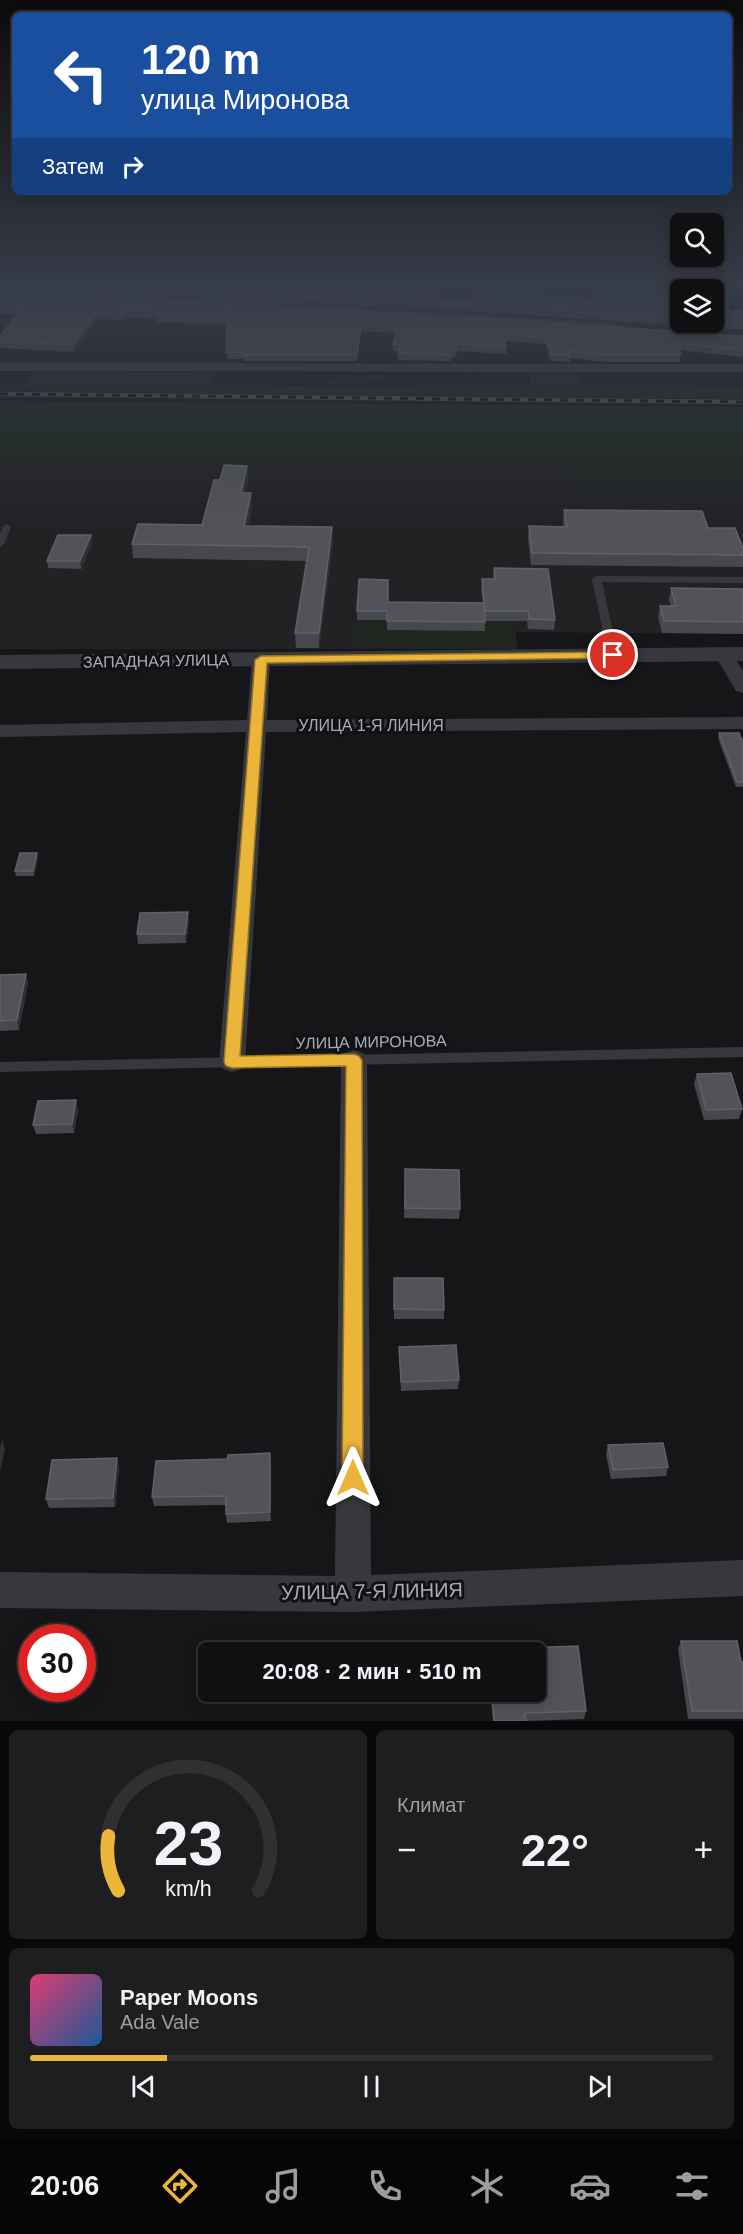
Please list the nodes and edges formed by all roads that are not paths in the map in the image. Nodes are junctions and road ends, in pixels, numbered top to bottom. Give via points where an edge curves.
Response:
1 (50, 367) edge
2 (376, 367) edge
3 (499, 367) edge
4 (743, 368) edge
5 (7, 527) dead end
6 (0, 544) edge
7 (743, 580) edge
8 (733, 654) edge
9 (613, 655) junction
10 (261, 660) junction
11 (0, 662) edge
12 (743, 687) edge
13 (743, 723) edge
14 (256, 726) junction
15 (0, 731) edge
16 (743, 1052) edge
17 (354, 1060) junction
18 (232, 1062) junction
19 (0, 1067) edge
20 (743, 1578) edge
21 (0, 1590) edge
22 (353, 1594) junction

1 - 2 street
3 - 4 street
5 - 6 lane
7 - 9 lane via 597,579
8 - 9 street, ЗАПАДНАЯ УЛИЦА
8 - 12 street
9 - 10 street, ЗАПАДНАЯ УЛИЦА
10 - 11 street, ЗАПАДНАЯ УЛИЦА
10 - 14 street
13 - 14 street, УЛИЦА 1-Я ЛИНИЯ
14 - 15 street, УЛИЦА 1-Я ЛИНИЯ
14 - 18 street
16 - 17 lane, УЛИЦА МИРОНОВА
17 - 18 lane, УЛИЦА МИРОНОВА
17 - 22 street
18 - 19 lane, УЛИЦА МИРОНОВА
20 - 22 street, УЛИЦА 7-Я ЛИНИЯ
21 - 22 street, УЛИЦА 7-Я ЛИНИЯ

